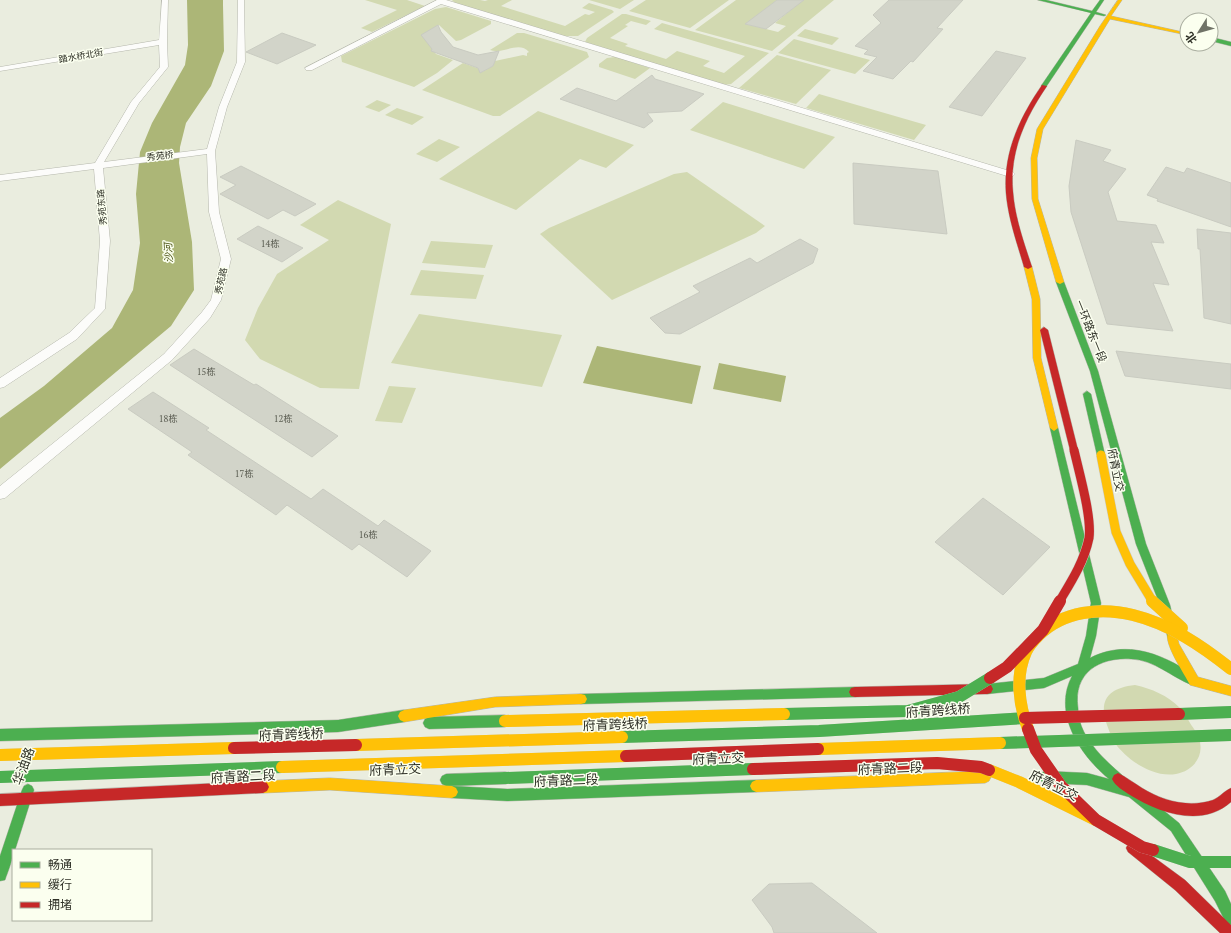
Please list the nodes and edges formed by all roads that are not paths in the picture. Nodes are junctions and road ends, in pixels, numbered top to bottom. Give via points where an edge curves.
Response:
1 (165, 0) edge
2 (241, 0) edge
3 (1040, 0) edge
4 (1057, 0) edge
5 (1102, 0) edge
6 (1120, 0) edge
7 (442, 1) edge
8 (1095, 10) junction
9 (1110, 15) junction
10 (1179, 28) edge
11 (1082, 30) junction
12 (1179, 32) edge
13 (1097, 34) junction
14 (1219, 38) edge
15 (1231, 40) edge
16 (1219, 41) edge
17 (163, 42) junction
18 (1231, 44) edge
19 (309, 68) dead end
20 (0, 70) edge
21 (210, 151) junction
22 (98, 165) junction
23 (1010, 174) junction
24 (0, 178) edge
25 (1063, 293) junction
26 (1036, 299) junction
27 (1078, 355) dead end
28 (0, 384) edge
29 (1085, 386) dead end
30 (0, 494) edge
31 (1043, 630) junction
32 (1204, 647) junction
33 (1231, 661) edge
34 (1082, 667) junction
35 (1231, 669) edge
36 (1194, 681) junction
37 (1231, 690) edge
38 (1231, 712) edge
39 (1231, 724) edge
40 (338, 726) junction
41 (48, 734) junction
42 (0, 735) edge
43 (1231, 735) edge
44 (0, 755) edge
45 (0, 778) edge
46 (437, 780) dead end
47 (422, 781) dead end
48 (330, 784) junction
49 (1132, 792) junction
50 (1231, 794) edge
51 (25, 799) junction
52 (0, 800) edge
53 (1096, 820) junction
54 (1231, 862) edge
55 (0, 875) edge
56 (1231, 918) edge
57 (1230, 933) edge

1 - 17 street
2 - 21 street, 秀苑路 via 241,62 223,106
3 - 8 main road
4 - 8 main road
5 - 8 main road
6 - 9 main road, 一环路东一段
7 - 19 street
7 - 23 street
8 - 9 main road
8 - 11 main road
9 - 10 main road
9 - 12 main road
9 - 13 main road, 一环路东一段
11 - 13 main road
11 - 23 main road via 1027,111 1013,150
13 - 25 main road, 一环路东一段 via 1040,129 1034,158 1035,199
14 - 15 main road
16 - 18 main road
17 - 20 street, 踏水桥北街
17 - 22 street via 164,67 135,102
21 - 22 street, 秀苑桥
21 - 30 street, 秀苑路 via 214,212 226,259 216,300 206,316 168,357
22 - 24 street, 秀苑桥
22 - 28 street, 秀苑东路 via 105,241 100,309 73,336
23 - 26 main road via 1011,204
25 - 27 main road
25 - 36 main road, 一环路东一段 via 1094,371 1141,544 1165,605 1174,645
26 - 31 main road, bridge via 1074,450 1087,509 1090,537 1080,567
26 - 34 main road via 1036,358 1096,603 1091,636
29 - 32 main road, 府青立交, bridge via 1116,532 1130,564 1152,601
31 - 32 main road, 府青立交, bridge via 1067,616 1097,611 1118,613 1168,627
31 - 40 main road, bridge via 1007,667 959,698 908,711
31 - 53 main road, 府青立交, bridge via 1026,651 1018,680 1022,713 1036,750 1062,786
32 - 33 main road, 府青立交, bridge
32 - 35 main road, 府青立交, bridge
34 - 36 main road via 1098,657 1113,654 1144,656 1170,666
34 - 40 main road via 1044,683 999,689 495,702
34 - 49 main road via 1073,683 1070,703 1076,726 1088,750 1108,773
36 - 37 main road
36 - 39 main road via 1213,699
38 - 44 main road, 府青跨线桥, bridge via 1003,719 811,732
40 - 41 main road
41 - 42 main road
41 - 51 main road, 华油路
43 - 45 main road, bridge
46 - 53 main road, 府青立交, bridge via 937,763 981,767 1019,782
47 - 48 main road, 府青立交
48 - 49 main road, 府青路二段 via 507,795 1033,776 1087,779
48 - 51 main road, 府青路二段
49 - 50 main road via 1161,805 1190,810 1214,806
49 - 56 main road via 1175,827 1220,896
51 - 52 main road, 府青路二段
51 - 55 main road, 华油路
53 - 54 main road, 府青立交, bridge via 1142,848 1190,862
53 - 57 main road, 府青立交, bridge via 1180,885

